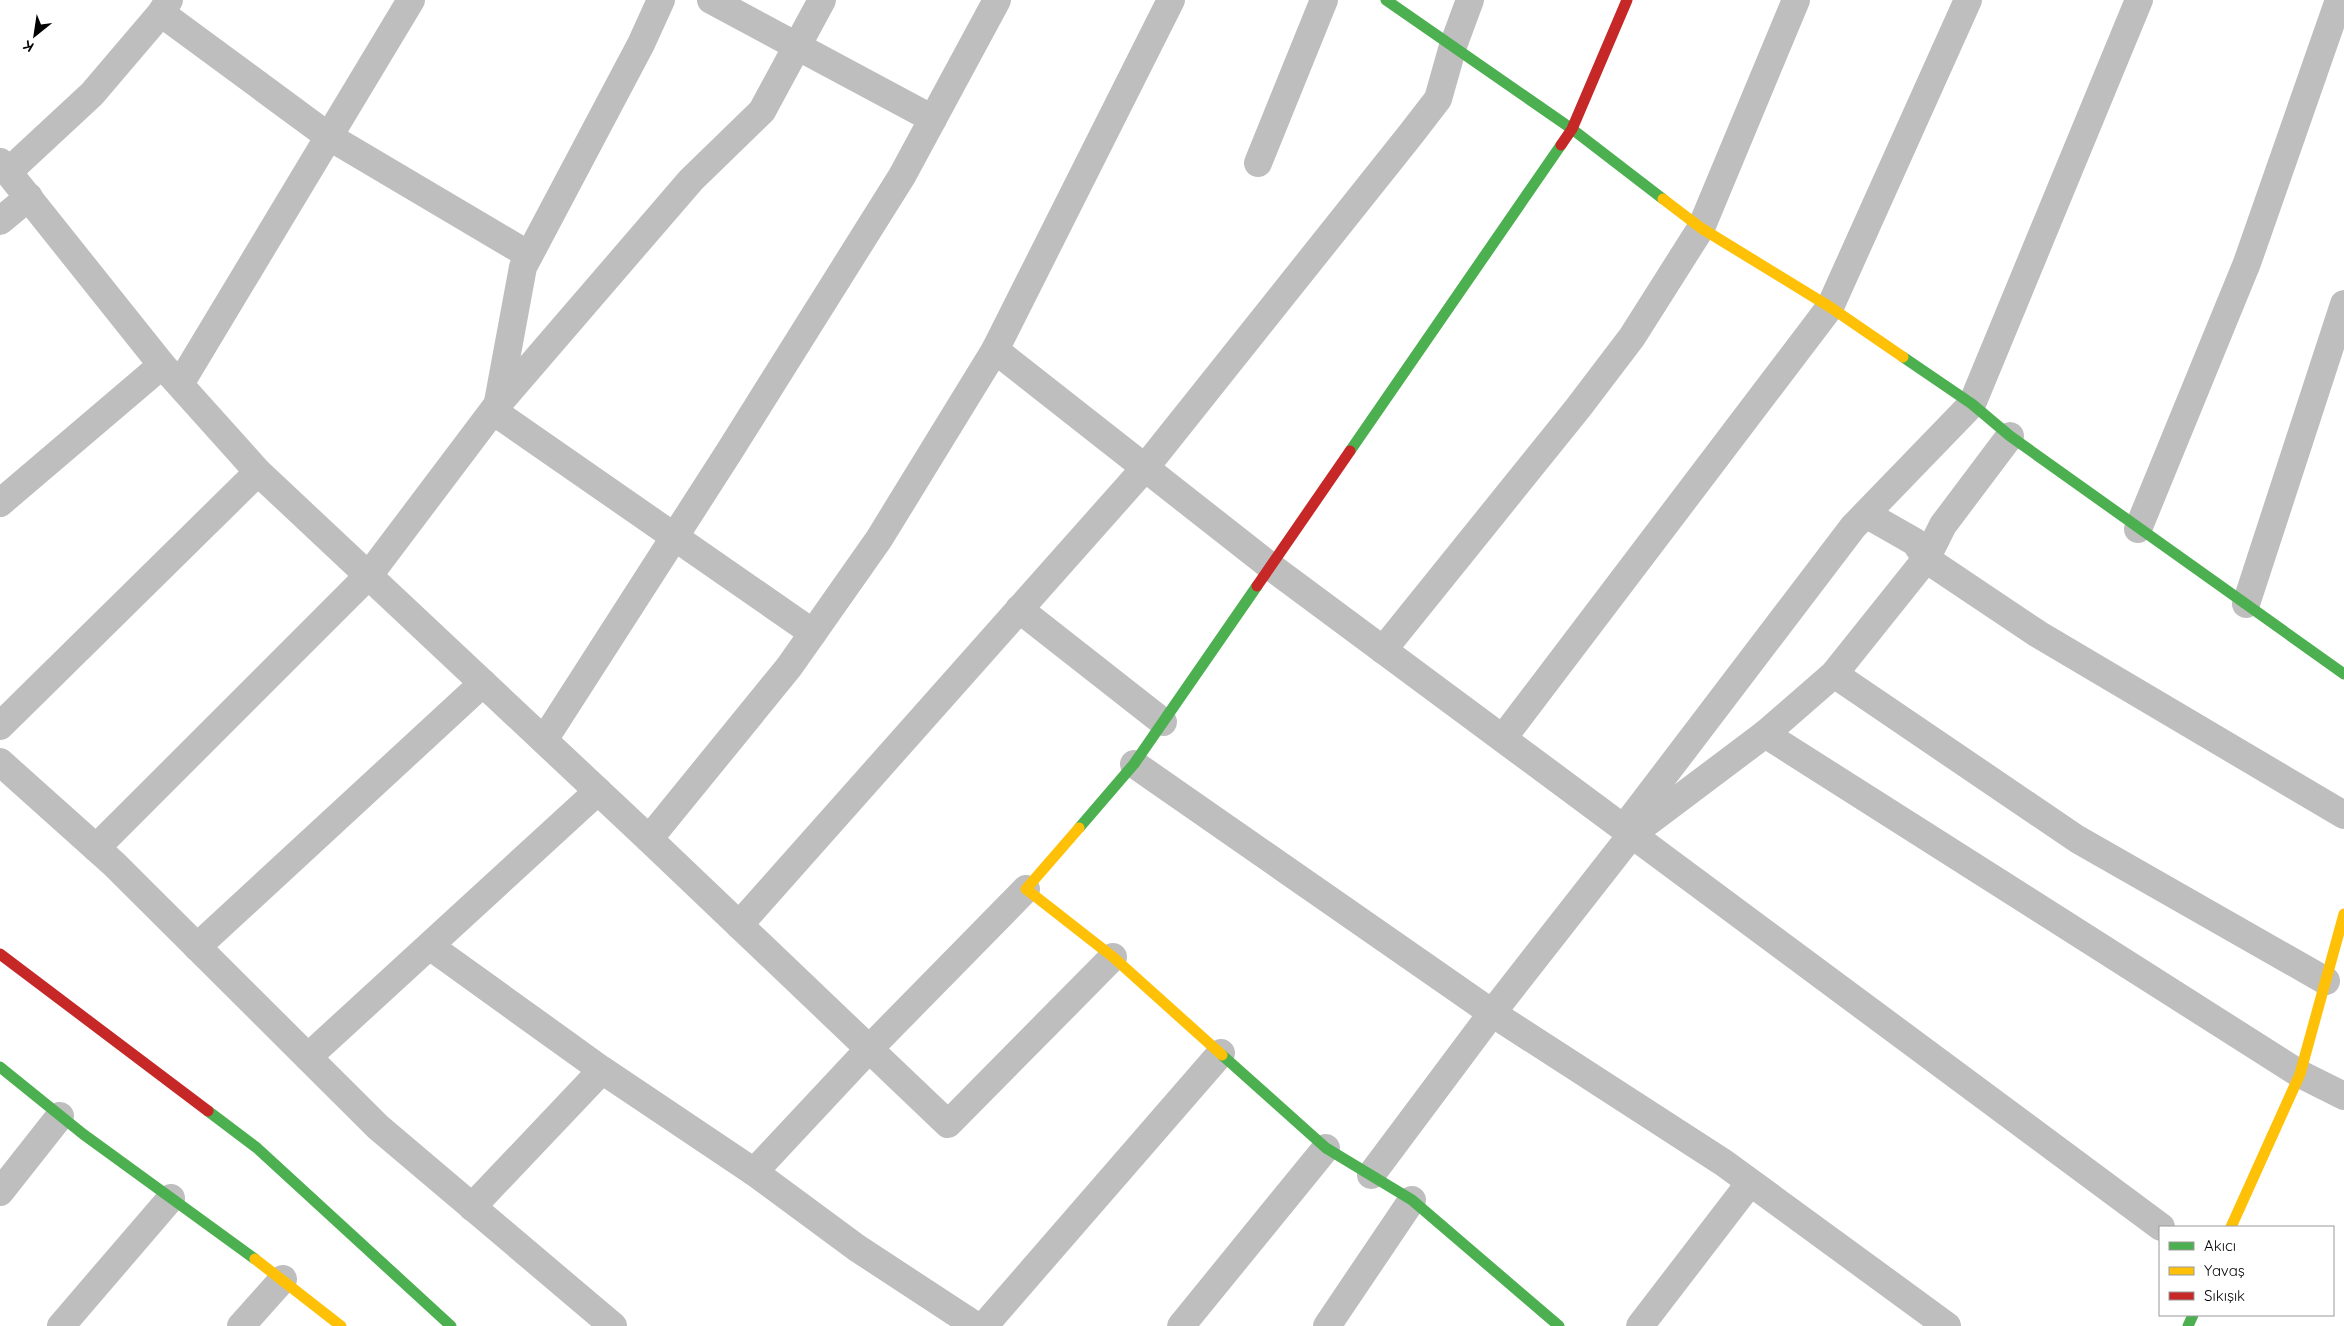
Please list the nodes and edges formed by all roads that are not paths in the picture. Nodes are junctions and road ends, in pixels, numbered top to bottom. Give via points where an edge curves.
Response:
1 (411, 0) edge
2 (661, 0) edge
3 (710, 0) edge
4 (822, 0) edge
5 (997, 0) edge
6 (1171, 0) edge
7 (1324, 0) edge
8 (1386, 0) edge
9 (1470, 0) edge
10 (1627, 0) edge
11 (1796, 0) edge
12 (1968, 0) edge
13 (2139, 0) edge
14 (2339, 0) edge
15 (165, 7) edge
16 (797, 46) junction
17 (1453, 46) junction
18 (933, 119) junction
19 (1572, 129) junction
20 (328, 136) junction
21 (1258, 163) dead end
22 (4, 167) edge
23 (28, 198) junction
24 (0, 221) edge
25 (1701, 228) junction
26 (529, 255) junction
27 (2344, 304) edge
28 (1830, 307) junction
29 (995, 350) junction
30 (171, 374) junction
31 (1972, 404) junction
32 (495, 407) junction
33 (2010, 436) junction
34 (1144, 469) junction
35 (258, 472) junction
36 (0, 503) edge
37 (1866, 514) junction
38 (2138, 529) junction
39 (675, 536) junction
40 (1926, 558) junction
41 (1270, 566) junction
42 (369, 575) junction
43 (2246, 604) junction
44 (1019, 609) junction
45 (813, 633) junction
46 (1383, 650) junction
47 (1834, 674) junction
48 (2344, 674) edge
49 (483, 683) junction
50 (1163, 722) junction
51 (0, 726) edge
52 (1765, 734) junction
53 (1503, 738) junction
54 (544, 740) junction
55 (0, 762) edge
56 (1134, 764) junction
57 (598, 791) junction
58 (2344, 815) edge
59 (1628, 831) junction
60 (649, 839) junction
61 (96, 848) junction
62 (1026, 889) junction
63 (2344, 914) edge
64 (738, 925) junction
65 (197, 947) junction
66 (431, 947) junction
67 (0, 954) edge
68 (1113, 957) junction
69 (2326, 981) junction
70 (1492, 1013) junction
71 (869, 1049) junction
72 (1221, 1053) junction
73 (308, 1057) junction
74 (0, 1067) edge
75 (602, 1070) junction
76 (2300, 1074) junction
77 (2344, 1096) edge
78 (60, 1116) junction
79 (1326, 1148) junction
80 (754, 1172) junction
81 (1371, 1175) junction
82 (1750, 1184) junction
83 (0, 1192) edge
84 (172, 1198) junction
85 (1412, 1200) junction
86 (472, 1207) junction
87 (2159, 1226) edge
88 (2231, 1226) edge
89 (283, 1279) junction
90 (61, 1326) edge
91 (241, 1326) edge
92 (341, 1326) edge
93 (450, 1326) edge
94 (613, 1326) edge
95 (976, 1326) edge
96 (984, 1326) edge
97 (1181, 1326) edge
98 (1327, 1326) edge
99 (1559, 1326) edge
100 (1640, 1326) edge
101 (1947, 1326) edge

1 - 20 street
2 - 26 street
3 - 16 street
4 - 16 street
5 - 18 street
6 - 29 street
7 - 21 street
8 - 17 main road
9 - 17 street
10 - 19 main road
11 - 25 street
12 - 28 street
13 - 31 street
14 - 38 street via 2247,263
15 - 20 street
15 - 22 street via 92,94
16 - 18 street
16 - 32 street via 762,111 691,180
17 - 19 main road
17 - 34 street via 1438,99
18 - 39 street via 902,176
19 - 25 main road
19 - 41 main road
20 - 26 street
20 - 30 street
22 - 23 street
23 - 24 street
23 - 30 street
25 - 28 main road
25 - 46 street via 1632,337
26 - 32 street via 523,266
27 - 43 street
28 - 31 main road
28 - 53 street
29 - 34 street
29 - 45 street via 879,539
30 - 35 street
30 - 36 street
31 - 33 main road
31 - 37 street
32 - 39 street
32 - 42 street
33 - 38 main road
33 - 40 street via 1943,525
34 - 41 street
34 - 44 street
35 - 42 street
35 - 51 street
37 - 40 street via 1915,542
37 - 59 street via 1853,527
38 - 43 main road
39 - 45 street
39 - 54 street
40 - 47 street
40 - 58 street via 2038,634
41 - 46 street
41 - 50 main road
42 - 49 street
42 - 61 street
43 - 48 main road
44 - 50 street
44 - 64 street
45 - 60 street via 789,668
46 - 53 street
47 - 52 street
47 - 69 street via 2077,839
49 - 54 street
49 - 65 street
50 - 56 main road
52 - 59 street
52 - 76 street
53 - 59 street
54 - 57 street
55 - 61 street
56 - 62 main road
56 - 70 street
57 - 60 street
57 - 66 street
59 - 70 street
59 - 87 street
60 - 64 street
61 - 65 street
62 - 68 main road
62 - 71 street
63 - 69 main road
64 - 71 street
65 - 73 street
66 - 73 street
66 - 75 street
67 - 93 main road via 257,1148
68 - 71 street via 948,1124
68 - 72 main road
69 - 76 main road
70 - 81 street
70 - 82 street via 1724,1163
71 - 80 street
72 - 79 main road
72 - 96 street
73 - 86 street via 378,1127
74 - 78 main road
75 - 80 street
75 - 86 street
76 - 77 street
76 - 88 main road
78 - 83 street
78 - 84 main road
79 - 81 main road
79 - 97 street
80 - 95 street via 858,1248
81 - 85 main road
82 - 100 street
82 - 101 street
84 - 89 main road
84 - 90 street
85 - 98 street
85 - 99 main road
86 - 94 street
89 - 91 street
89 - 92 main road

